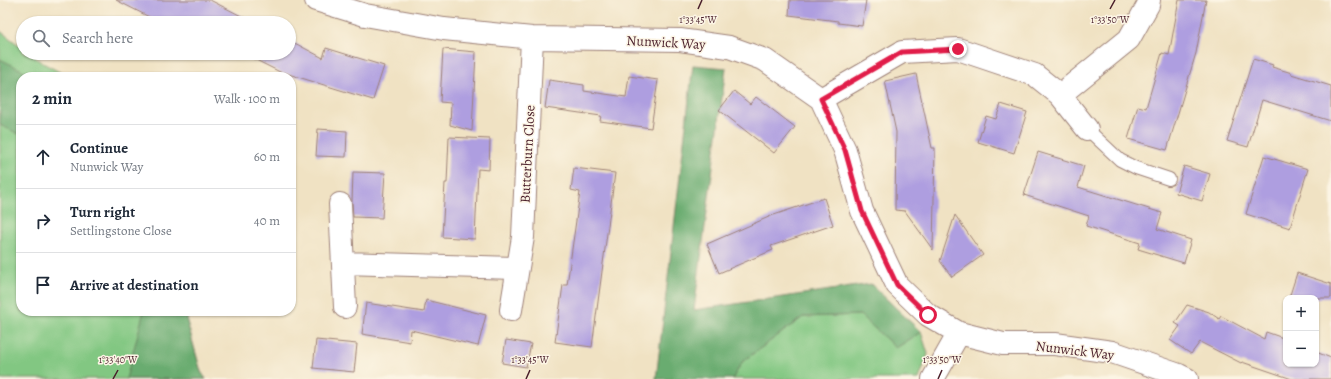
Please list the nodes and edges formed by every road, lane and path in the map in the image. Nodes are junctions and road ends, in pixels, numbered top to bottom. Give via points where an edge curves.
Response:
1 (316, 0) edge
2 (1149, 0) edge
3 (366, 8) edge
4 (532, 38) junction
5 (1060, 95) junction
6 (821, 99) junction
7 (1087, 129) joint
8 (1169, 180) dead end
9 (340, 204) dead end
10 (343, 263) junction
11 (518, 268) junction
12 (345, 306) dead end
13 (510, 310) dead end
14 (959, 334) junction
15 (933, 379) edge
16 (1187, 379) edge

1 - 3 street, Nunwick Way
2 - 5 street via 1129,39
3 - 4 street, Nunwick Way via 444,29
4 - 6 street, Nunwick Way via 680,40 729,47 765,60
4 - 11 street, Butterburn Close via 523,237
5 - 6 street via 1035,75 958,49 902,52
5 - 7 street
6 - 14 street, Nunwick Way via 845,150 862,211 897,285 928,315
7 - 8 lane via 1120,160
9 - 10 street
10 - 11 street
10 - 12 street
11 - 13 street, Butterburn Close
14 - 15 street
14 - 16 street, Nunwick Way via 1003,344 1055,344 1112,352

